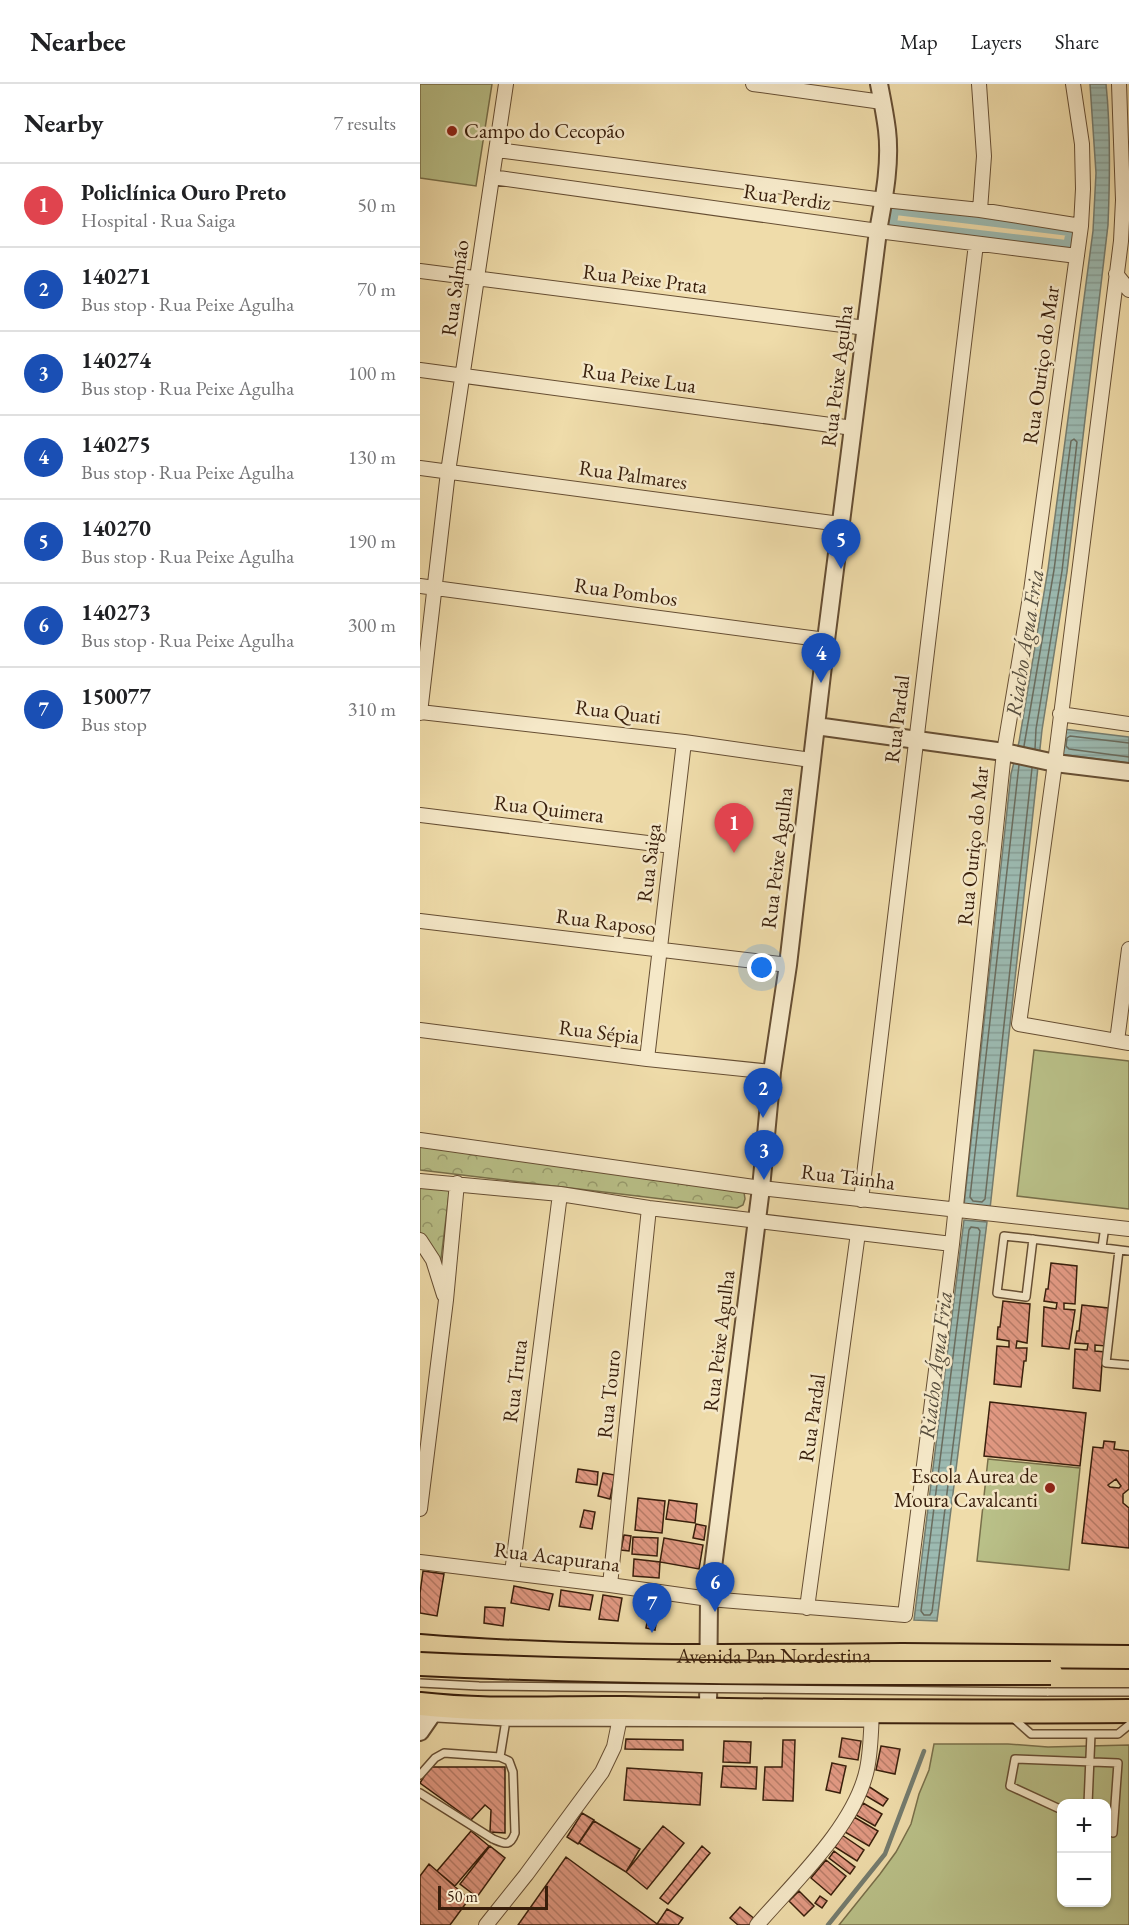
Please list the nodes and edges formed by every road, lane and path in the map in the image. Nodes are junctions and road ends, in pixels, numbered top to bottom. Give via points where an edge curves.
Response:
1 (506, 84) edge
2 (753, 84) edge
3 (879, 84) edge
4 (979, 84) edge
5 (1073, 84) edge
6 (1119, 84) edge
7 (882, 102) junction
8 (1125, 117) edge
9 (497, 150) junction
10 (492, 177) junction
11 (884, 200) junction
12 (980, 210) junction
13 (1080, 226) junction
14 (878, 231) junction
15 (976, 244) junction
16 (1077, 256) junction
17 (420, 271) edge
18 (1116, 274) junction
19 (477, 279) junction
20 (1129, 290) edge
21 (866, 328) junction
22 (420, 370) edge
23 (464, 376) junction
24 (853, 428) junction
25 (420, 468) edge
26 (448, 472) junction
27 (840, 524) junction
28 (427, 587) edge
29 (826, 640) junction
30 (420, 712) edge
31 (1059, 721) junction
32 (1129, 724) edge
33 (816, 726) junction
34 (916, 739) junction
35 (684, 742) junction
36 (1008, 753) junction
37 (812, 759) junction
38 (1053, 762) junction
39 (1129, 772) edge
40 (420, 815) edge
41 (672, 846) junction
42 (420, 921) edge
43 (1129, 949) edge
44 (660, 950) junction
45 (788, 965) junction
46 (420, 1030) edge
47 (1123, 1042) edge
48 (647, 1059) junction
49 (772, 1072) junction
50 (420, 1140) edge
51 (420, 1181) edge
52 (457, 1183) junction
53 (761, 1188) junction
54 (560, 1194) junction
55 (861, 1200) junction
56 (649, 1208) junction
57 (958, 1211) junction
58 (757, 1220) junction
59 (1105, 1227) junction
60 (1129, 1229) edge
61 (858, 1233) junction
62 (1033, 1239) junction
63 (420, 1240) edge
64 (952, 1244) junction
65 (1102, 1247) junction
66 (1119, 1250) junction
67 (1129, 1251) edge
68 (446, 1300) junction
69 (1129, 1365) edge
70 (420, 1509) edge
71 (420, 1562) edge
72 (512, 1573) junction
73 (610, 1585) junction
74 (709, 1599) junction
75 (807, 1608) junction
76 (905, 1615) joint
77 (420, 1646) edge
78 (708, 1656) junction
79 (791, 1656) junction
80 (1129, 1657) edge
81 (420, 1664) edge
82 (1129, 1672) edge
83 (1049, 1682) junction
84 (420, 1683) edge
85 (1129, 1692) edge
86 (427, 1711) edge
87 (708, 1711) junction
88 (791, 1712) junction
89 (1005, 1712) junction
90 (1129, 1712) edge
91 (507, 1715) junction
92 (620, 1715) junction
93 (872, 1716) junction
94 (1129, 1725) edge
95 (420, 1732) edge
96 (1091, 1734) junction
97 (500, 1757) junction
98 (1091, 1762) junction
99 (420, 1775) edge
100 (420, 1793) edge
101 (1088, 1799) edge
102 (1057, 1808) edge
103 (1111, 1832) edge
104 (486, 1925) edge
105 (757, 1925) edge

1 - 9 street, Rua Salmão
2 - 7 street
3 - 7 street, Rua Peixe Agulha
4 - 12 street via 984,156
5 - 13 street, Rua Ouriço do Mar via 1082,144
6 - 8 street
7 - 11 street, Rua Peixe Agulha via 888,157
8 - 18 street via 1121,241
9 - 10 street, Rua Salmão
9 - 11 street, Rua Perdiz
10 - 14 street, Rua Perdiz
10 - 19 street, Rua Salmão
11 - 12 street, Rua Perdiz
11 - 14 street, Rua Peixe Agulha
12 - 13 street, Rua Perdiz
13 - 16 street, Rua Ouriço do Mar
14 - 15 street, Rua Perdiz
14 - 21 street, Rua Peixe Agulha
15 - 16 street, Rua Perdiz
15 - 34 street, Rua Pardal
16 - 36 street, Rua Ouriço do Mar
17 - 19 street, Rua Peixe Prata
18 - 20 street
18 - 31 street
19 - 21 street, Rua Peixe Prata
19 - 23 street, Rua Salmão
21 - 24 street, Rua Peixe Agulha
22 - 23 street, Rua Peixe Lua
23 - 24 street, Rua Peixe Lua
23 - 26 street, Rua Salmão
24 - 27 street, Rua Peixe Agulha
25 - 26 street, Rua Palmares
26 - 27 street, Rua Palmares
26 - 28 street, Rua Salmão
27 - 29 street, Rua Peixe Agulha
28 - 29 street, Rua Pombos
28 - 30 street, Rua Salmão
29 - 33 street, Rua Peixe Agulha
30 - 35 street, Rua Quati
31 - 32 street
31 - 38 street
33 - 34 street
33 - 37 street, Rua Peixe Agulha
34 - 36 street
34 - 55 street, Rua Pardal
35 - 37 street, Rua Quati
35 - 41 street, Rua Saiga
36 - 38 street
36 - 57 street, Rua Ouriço do Mar
37 - 45 street, Rua Peixe Agulha
38 - 39 street
38 - 47 street via 1018,1024
40 - 41 street, Rua Quimera
41 - 44 street, Rua Saiga
42 - 44 street, Rua Raposo
43 - 47 street
44 - 45 street, Rua Raposo
44 - 48 street, Rua Saiga
45 - 49 street, Rua Peixe Agulha
46 - 48 street, Rua Sépia
48 - 49 street, Rua Sépia
49 - 53 street, Rua Peixe Agulha
50 - 53 street, Rua Tainha
51 - 52 street
52 - 54 street
52 - 68 street
53 - 55 street, Rua Tainha
53 - 58 street, Rua Peixe Agulha
54 - 56 street
54 - 72 street, Rua Truta
55 - 57 street, Rua Tainha
56 - 58 street
56 - 73 street, Rua Touro
57 - 59 street, Rua Tainha
57 - 64 street, Rua Ouriço do Mar
58 - 61 street
58 - 74 street, Rua Peixe Agulha
59 - 60 street, Rua Tainha
59 - 65 lane
61 - 64 street
61 - 75 street, Rua Pardal
62 - 62 lane via 1026,1297 997,1293 1004,1236
62 - 65 lane
63 - 68 street via 433,1260
64 - 76 street, Rua Ouriço do Mar
65 - 66 lane
66 - 67 lane
66 - 69 lane via 1106,1363
68 - 70 street
71 - 72 street, Rua Acapurana
72 - 73 street, Rua Acapurana
73 - 74 street, Rua Acapurana
74 - 75 street, Rua Acapurana
74 - 78 street, Rua Peixe Agulha
75 - 76 street, Rua Acapurana
77 - 78 highway, Avenida Pan Nordestina
78 - 79 highway, Avenida Pan Nordestina
78 - 87 street, Rua Peixe Agulha
79 - 80 highway, Avenida Pan Nordestina
79 - 88 highway via 777,1672 775,1682 777,1693
81 - 83 highway, Avenida Pan Nordestina, bridge
82 - 83 highway, Avenida Pan Nordestina
83 - 84 lane, bridge via 479,1686
83 - 85 lane
86 - 91 highway
86 - 95 street
87 - 88 highway
87 - 92 highway
88 - 93 highway
89 - 90 highway
89 - 93 highway
89 - 96 lane via 1031,1734
91 - 92 highway
91 - 97 lane
92 - 93 lane
92 - 104 street via 614,1747 602,1772
93 - 105 street via 867,1771 848,1815 833,1838
94 - 96 lane via 1118,1734
96 - 98 lane
97 - 99 lane via 444,1753
97 - 100 lane via 509,1761 513,1772 515,1833 509,1843 493,1839
98 - 101 lane
98 - 102 lane via 1015,1759 1010,1786
98 - 103 lane via 1118,1763

